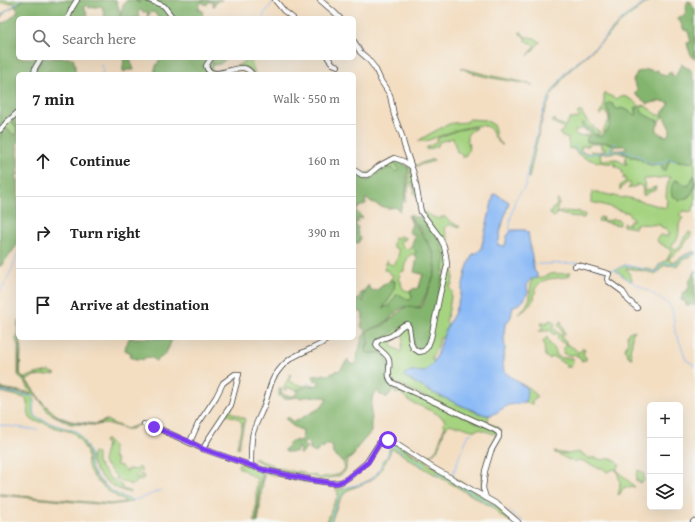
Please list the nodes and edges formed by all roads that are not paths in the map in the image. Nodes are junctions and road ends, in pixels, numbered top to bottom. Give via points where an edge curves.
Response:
1 (77, 0) edge
2 (149, 0) edge
3 (275, 0) edge
4 (320, 0) edge
5 (69, 16) edge
6 (172, 16) edge
7 (290, 16) edge
8 (338, 16) edge
9 (356, 45) edge
10 (40, 60) edge
11 (210, 60) edge
12 (330, 60) edge
13 (338, 66) dead end
14 (34, 72) edge
15 (210, 72) edge
16 (225, 72) edge
17 (250, 72) edge
18 (16, 114) edge
19 (0, 130) edge
20 (412, 167) junction
21 (356, 171) edge
22 (575, 266) dead end
23 (636, 308) dead end
24 (327, 340) edge
25 (144, 424) dead end
26 (190, 442) junction
27 (203, 449) junction
28 (251, 466) junction
29 (486, 498) junction
30 (518, 522) edge

1 - 5 street
2 - 6 street via 164,6
3 - 7 street
4 - 8 street
9 - 20 street via 390,95
10 - 14 street
11 - 15 street via 206,66
12 - 13 street
16 - 17 street via 242,68
18 - 19 street
20 - 21 street via 394,158 368,175
20 - 29 street via 421,212 439,236 445,249 445,274 431,338 425,350 419,352 413,348 407,324 402,324 396,332 380,339 376,345 390,362 388,377 393,383 499,433 485,475 483,488
22 - 23 street via 609,274 608,281 623,292
24 - 28 street via 289,360 274,377 252,436
25 - 26 street
26 - 27 street
26 - 27 street via 223,383 239,374 230,405
27 - 28 street
28 - 29 street via 311,480 338,483 368,462 380,442 390,440
29 - 30 street

